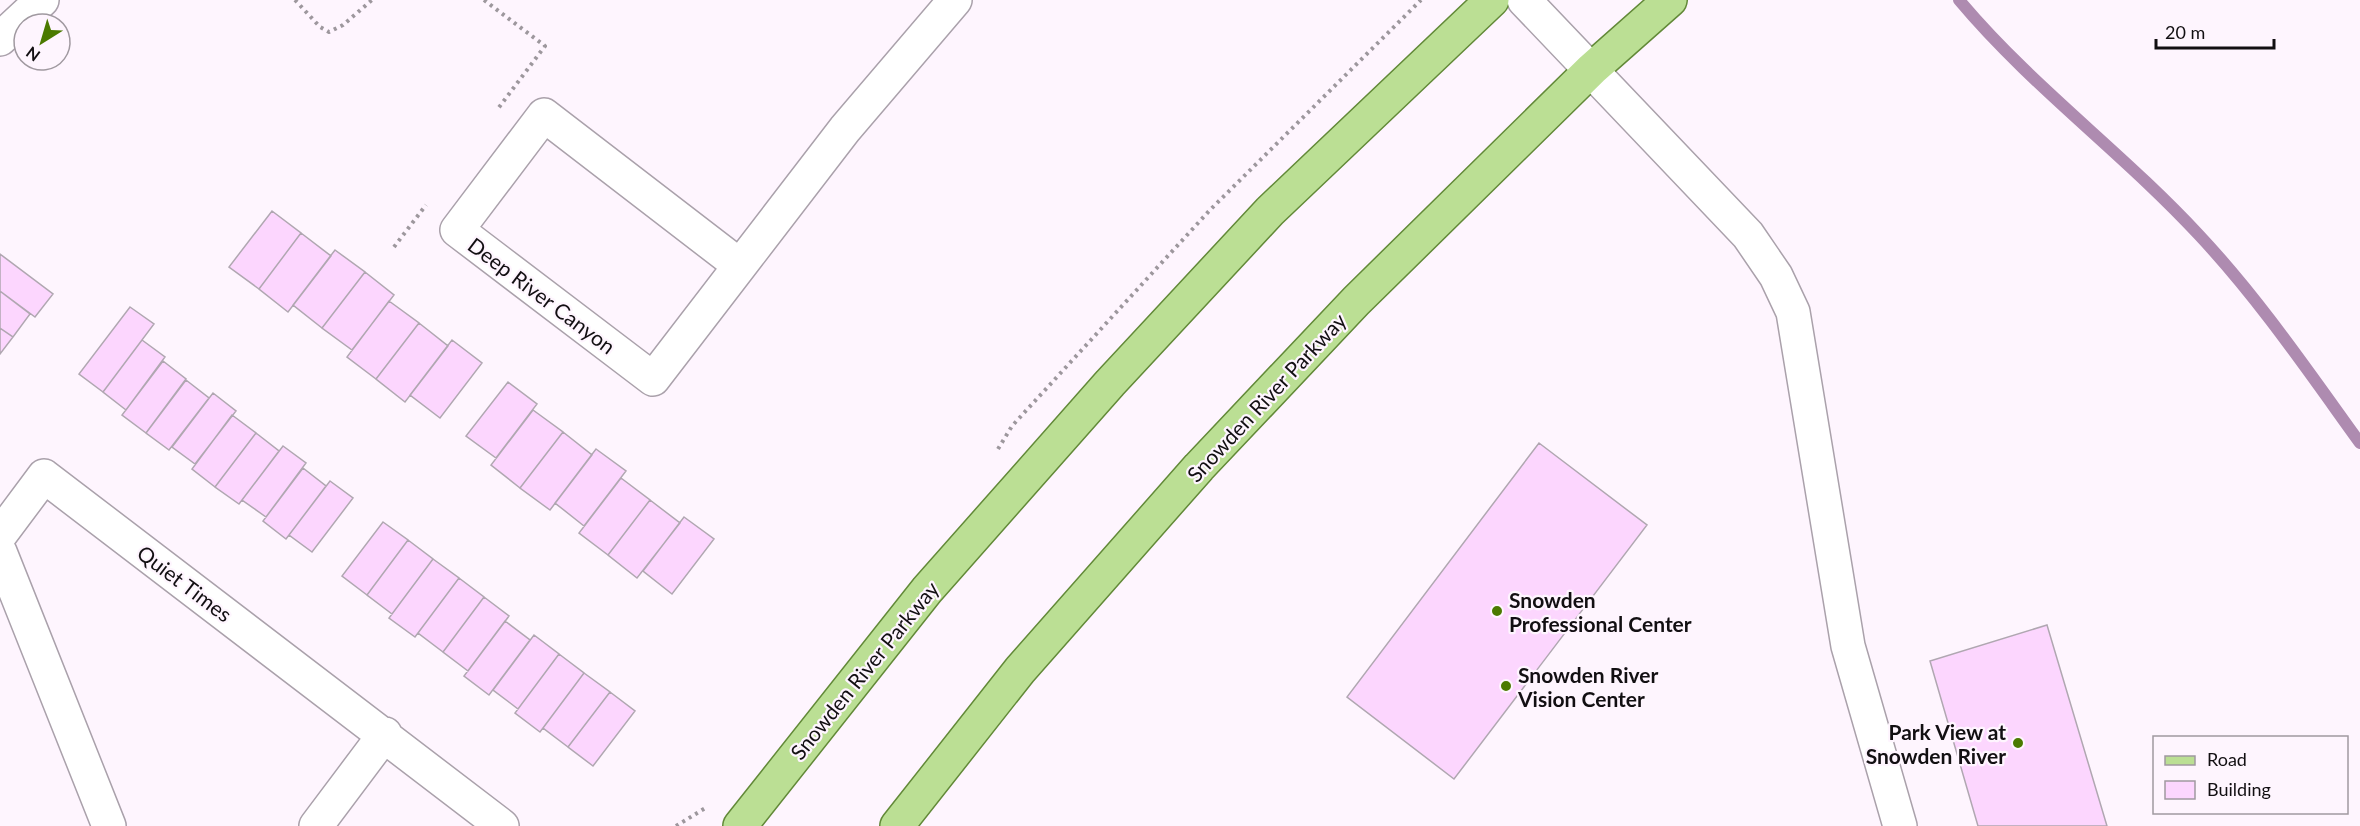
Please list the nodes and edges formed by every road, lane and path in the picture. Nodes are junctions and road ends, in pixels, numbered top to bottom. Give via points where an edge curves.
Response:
1 (42, 0) edge
2 (295, 0) edge
3 (372, 0) edge
4 (484, 0) edge
5 (955, 0) edge
6 (1492, 0) edge
7 (1524, 0) edge
8 (1670, 0) edge
9 (0, 39) edge
10 (1592, 69) junction
11 (495, 113) dead end
12 (430, 200) dead end
13 (394, 247) dead end
14 (739, 265) junction
15 (0, 535) edge
16 (0, 552) edge
17 (385, 734) junction
18 (109, 826) edge
19 (315, 826) edge
20 (502, 826) edge
21 (740, 826) edge
22 (897, 826) edge
23 (1900, 826) edge

1 - 9 street
2 - 3 path via 329,32 357,15
4 - 11 path via 545,46
5 - 14 street, Deep River Canyon via 845,129
6 - 21 main road, Snowden River Parkway via 1270,212 1110,383 927,590
7 - 10 street
8 - 10 main road, Snowden River Parkway
10 - 22 main road, Snowden River Parkway via 1356,301 1199,467 1020,670
10 - 23 street via 1748,236 1776,276 1793,312 1848,646
12 - 13 path
14 - 14 street, Deep River Canyon via 652,379 457,230 544,115
15 - 17 street, Quiet Times via 44,476
16 - 18 street
17 - 19 street
17 - 20 street, Quiet Times

